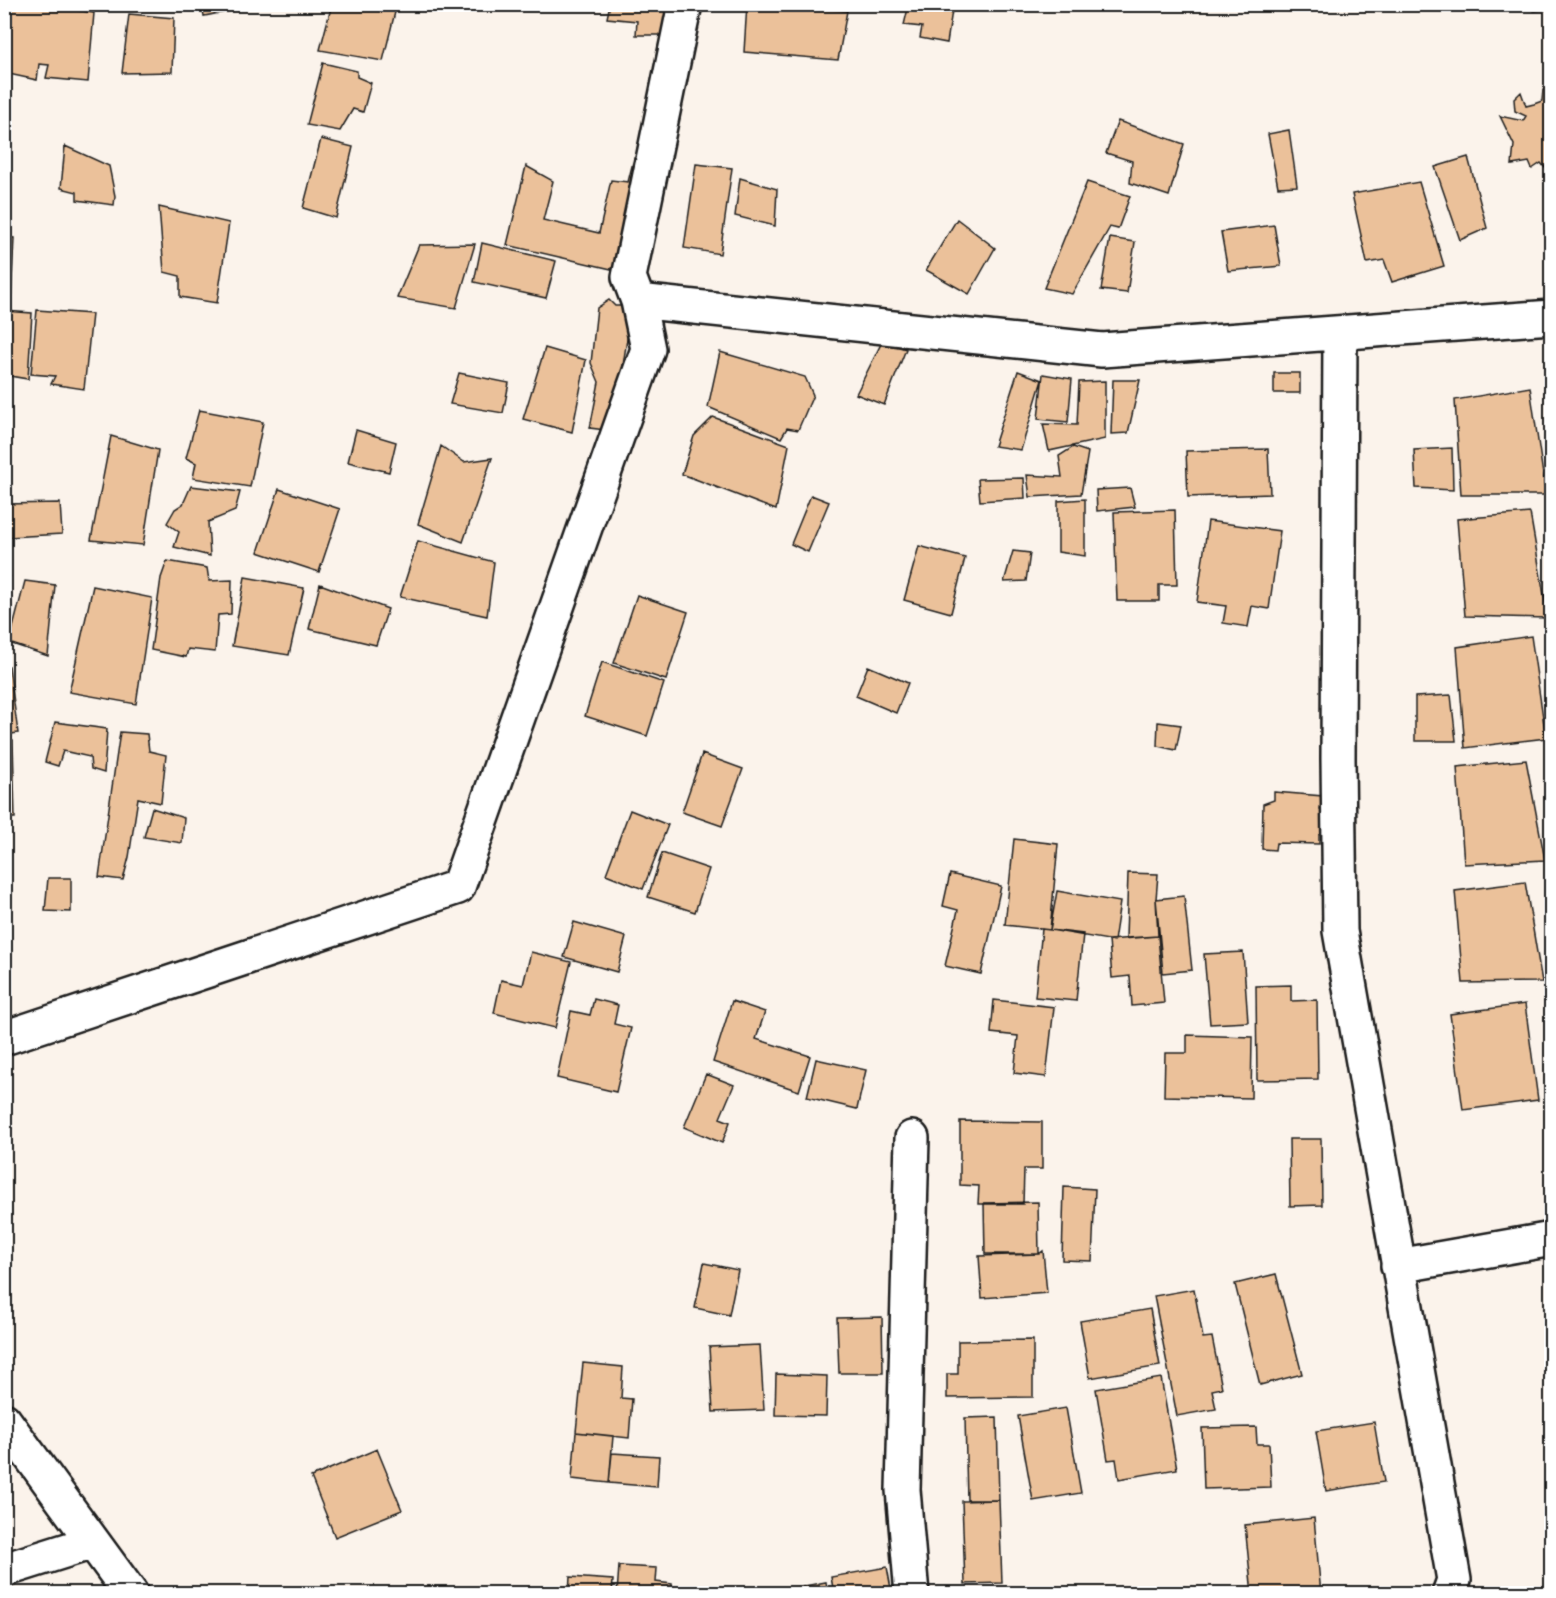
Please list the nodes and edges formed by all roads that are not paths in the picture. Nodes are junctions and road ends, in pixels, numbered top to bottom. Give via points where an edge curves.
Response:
1 (685, 4) edge
2 (638, 301) junction
3 (1551, 317) edge
4 (1340, 333) junction
5 (4, 1038) edge
6 (912, 1138) dead end
7 (1551, 1239) edge
8 (1398, 1266) junction
9 (4, 1420) edge
10 (93, 1542) junction
11 (4, 1570) edge
12 (131, 1593) edge
13 (912, 1593) edge
14 (1449, 1593) edge

1 - 2 street via 629,277
2 - 4 street via 1102,350
2 - 5 street via 648,349 458,887
3 - 4 street
4 - 8 street via 1340,931
6 - 13 street via 903,1490
7 - 8 street
8 - 14 street via 1454,1580
9 - 10 street
10 - 11 street
10 - 12 street

